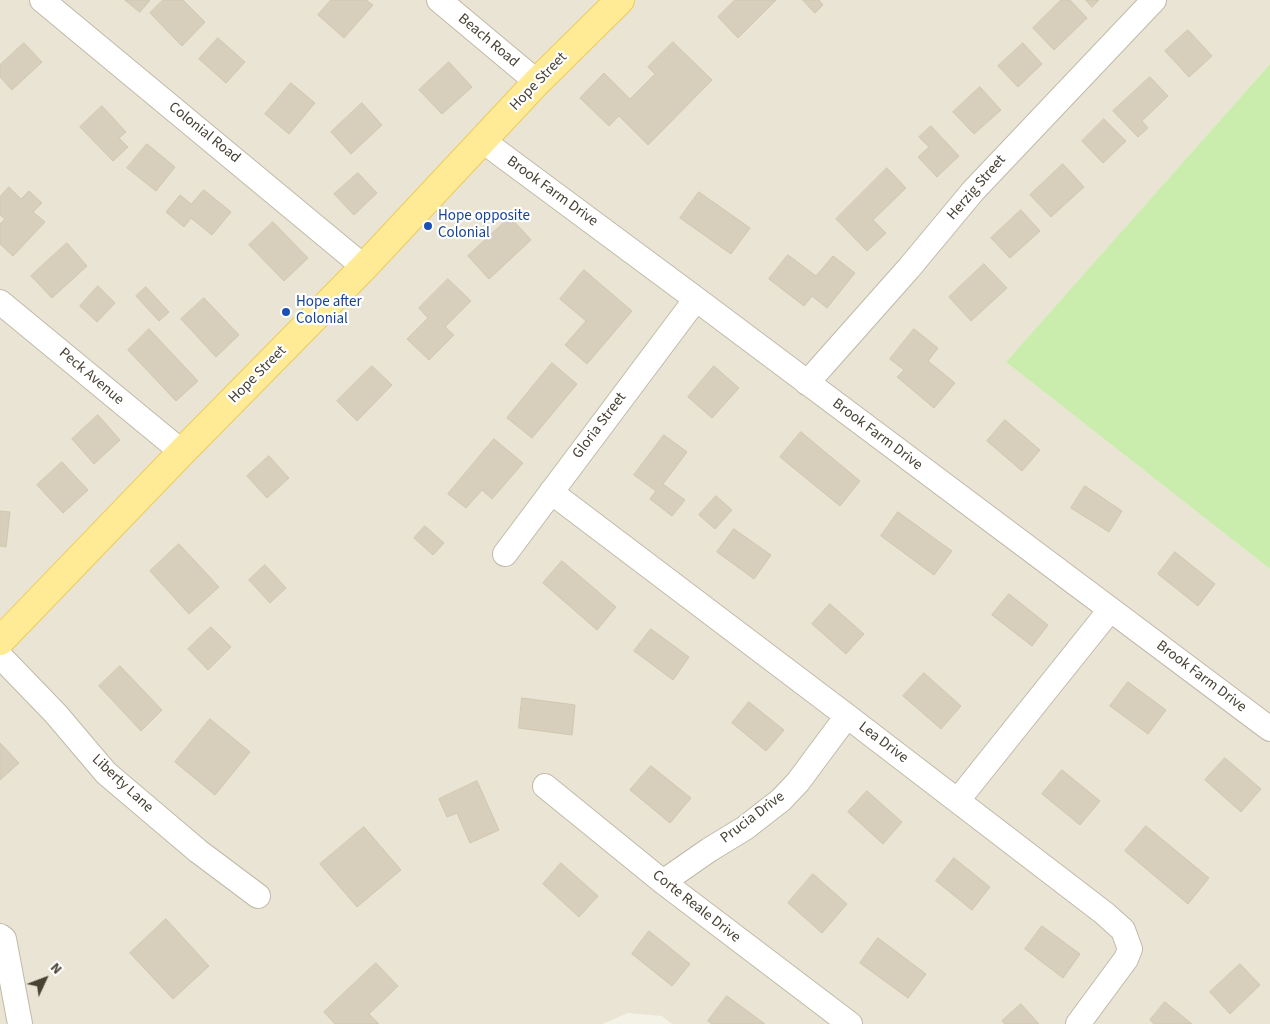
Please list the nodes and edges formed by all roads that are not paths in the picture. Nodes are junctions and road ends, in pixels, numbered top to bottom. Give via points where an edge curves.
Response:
1 (42, 0) edge
2 (439, 0) edge
3 (620, 0) edge
4 (1154, 0) edge
5 (537, 82) junction
6 (483, 141) junction
7 (364, 267) junction
8 (696, 299) junction
9 (0, 302) edge
10 (807, 383) junction
11 (182, 452) junction
12 (550, 492) junction
13 (505, 554) dead end
14 (1110, 610) junction
15 (0, 641) edge
16 (0, 656) edge
17 (847, 716) junction
18 (1270, 729) edge
19 (545, 786) dead end
20 (958, 800) junction
21 (663, 882) junction
22 (258, 896) dead end
23 (0, 936) edge
24 (20, 1024) edge
25 (850, 1024) edge
26 (1078, 1024) edge

1 - 7 street, Colonial Road
2 - 5 street, Beach Road
3 - 5 main road, Hope Street
4 - 10 street, Herzig Street via 973,191
5 - 6 main road, Hope Street
6 - 7 main road, Hope Street
6 - 8 street, Brook Farm Drive
7 - 11 main road, Hope Street
8 - 10 street, Brook Farm Drive
8 - 12 street, Gloria Street
9 - 11 street, Peck Avenue
10 - 14 street, Brook Farm Drive
11 - 15 main road, Hope Street
12 - 13 street, Gloria Street
12 - 17 street, Lea Drive
14 - 18 street, Brook Farm Drive
14 - 20 street
16 - 22 street, Liberty Lane via 56,714 106,773 198,851
17 - 20 street, Lea Drive
17 - 21 street, Prucia Drive via 781,800
19 - 21 street, Corte Reale Drive
20 - 26 street, Lea Drive via 1104,913 1126,935 1130,949 1126,959
21 - 25 street, Corte Reale Drive
23 - 24 street via 4,939

